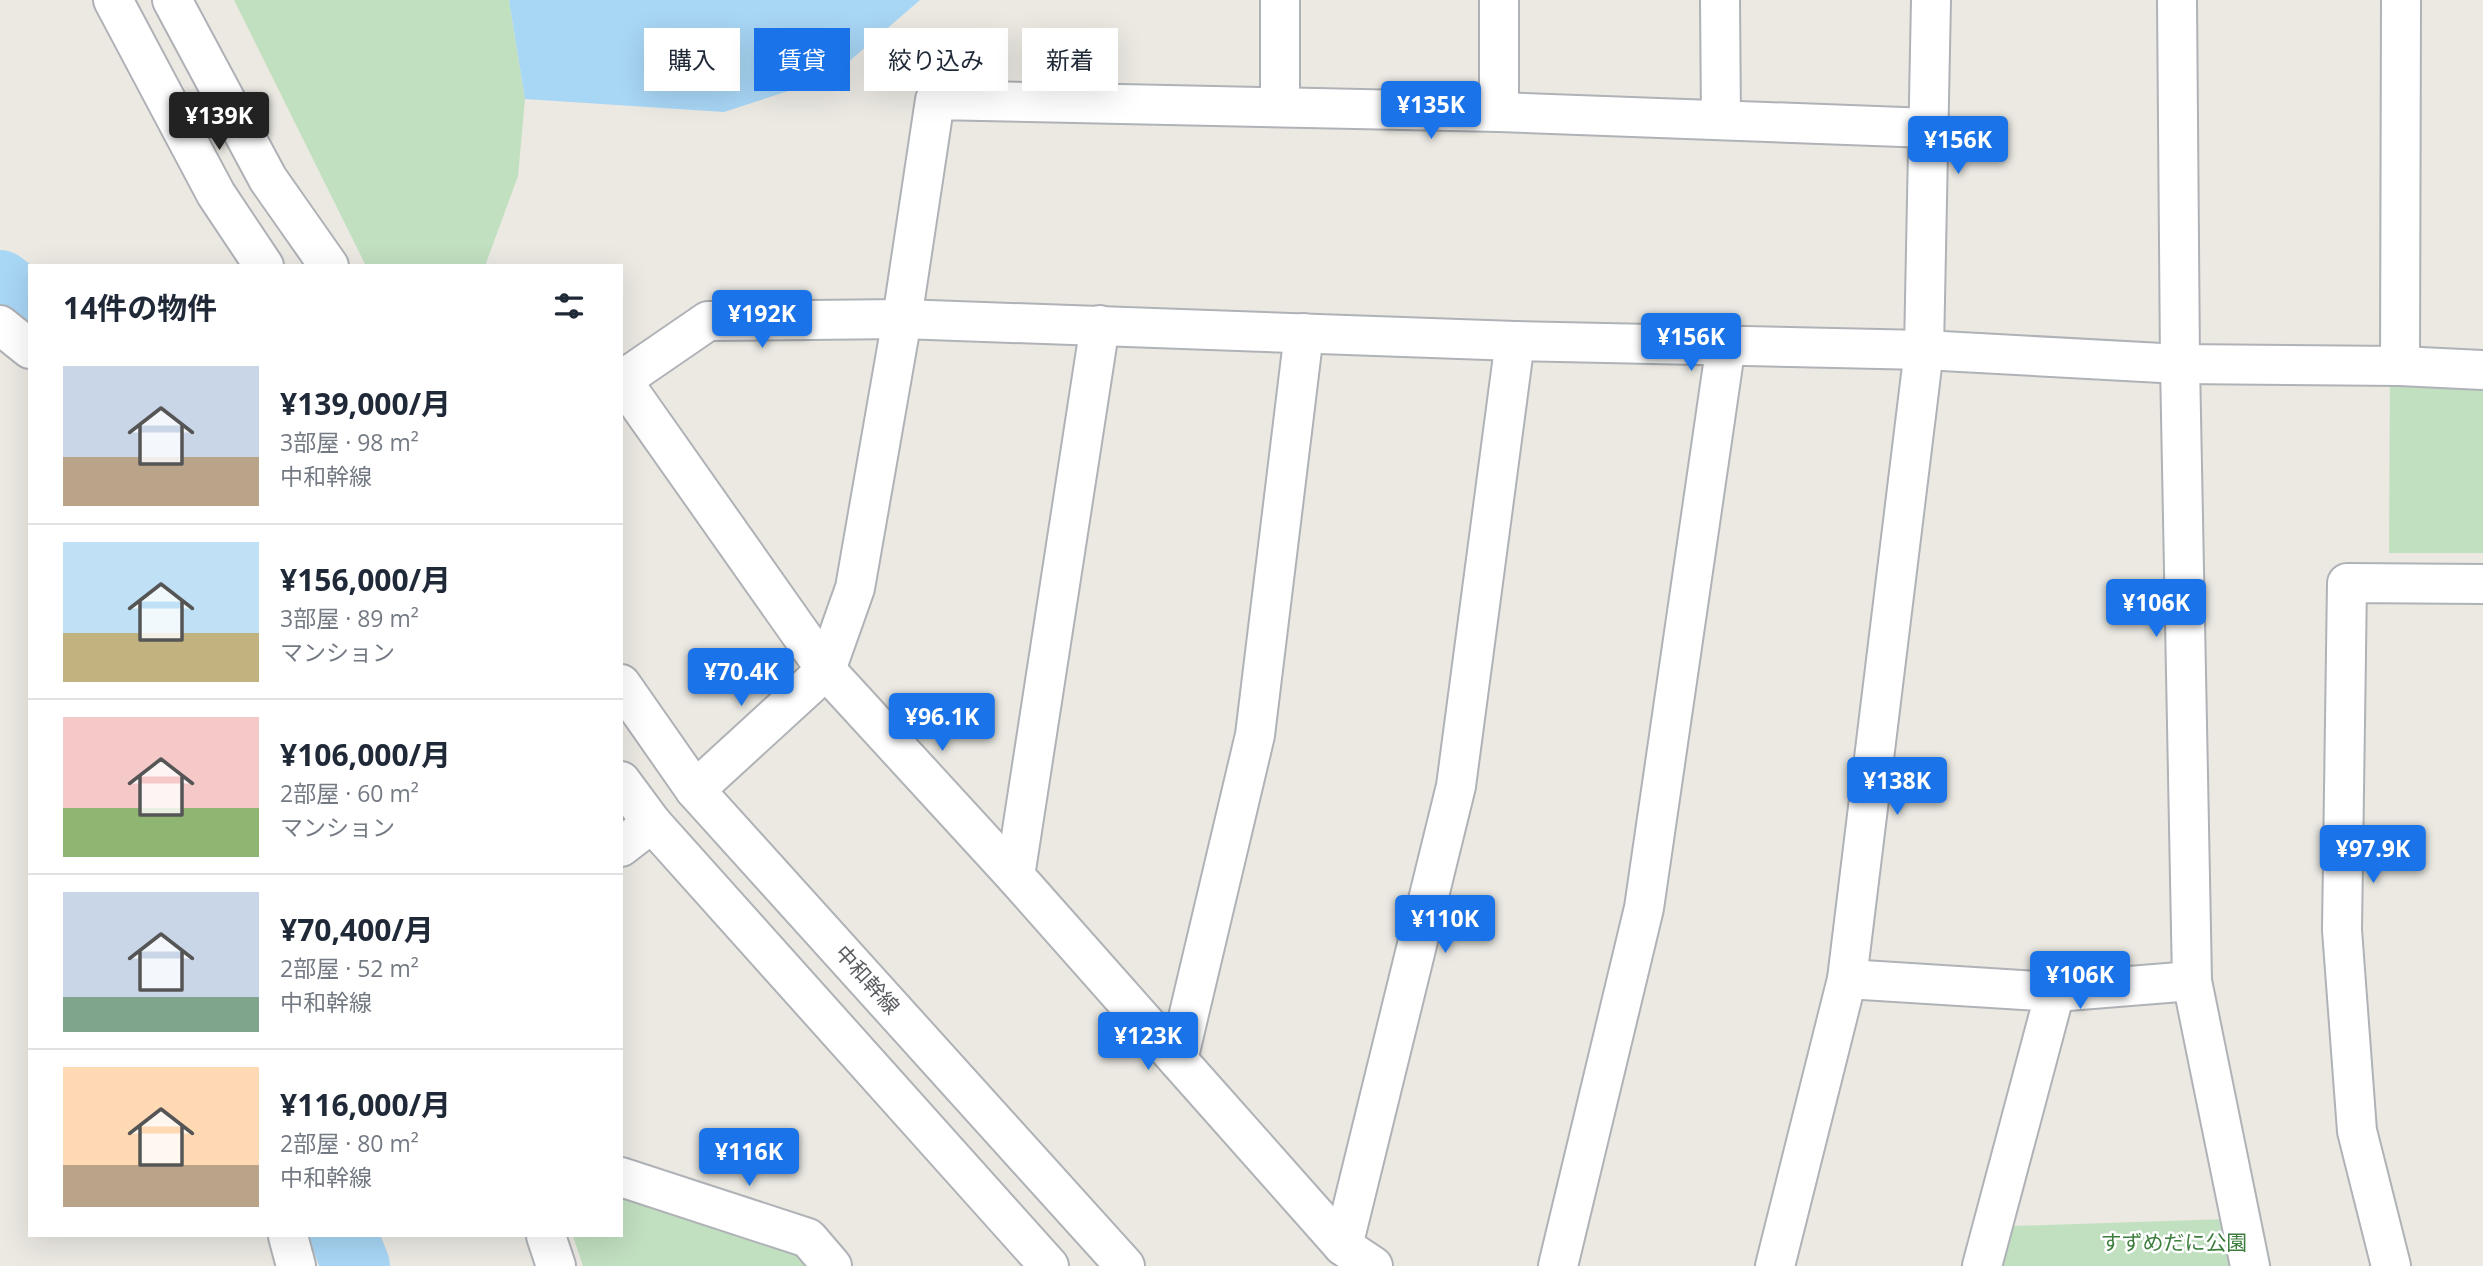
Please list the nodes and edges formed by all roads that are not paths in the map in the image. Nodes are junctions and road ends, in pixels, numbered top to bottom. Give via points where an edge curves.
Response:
1 (113, 0) edge
2 (172, 0) edge
3 (1280, 0) edge
4 (1499, 0) edge
5 (1720, 0) edge
6 (1930, 0) edge
7 (2177, 0) edge
8 (2401, 0) edge
9 (1280, 107) junction
10 (1499, 113) junction
11 (1721, 119) junction
12 (1929, 128) junction
13 (263, 264) edge
14 (328, 264) edge
15 (902, 319) junction
16 (0, 325) edge
17 (1100, 325) junction
18 (1304, 333) junction
19 (1515, 341) junction
20 (1726, 344) junction
21 (28, 347) edge
22 (1924, 350) junction
23 (2180, 364) junction
24 (2400, 366) junction
25 (2483, 370) edge
26 (623, 379) edge
27 (623, 381) edge
28 (2483, 584) edge
29 (826, 670) junction
30 (623, 687) edge
31 (623, 784) edge
32 (695, 790) junction
33 (652, 823) junction
34 (623, 845) edge
35 (1015, 876) junction
36 (1847, 979) junction
37 (2192, 981) junction
38 (2054, 992) junction
39 (1178, 1060) junction
40 (623, 1178) edge
41 (288, 1237) edge
42 (545, 1237) edge
43 (1358, 1256) edge
44 (296, 1266) edge
45 (556, 1266) edge
46 (832, 1266) edge
47 (1049, 1266) edge
48 (1125, 1266) edge
49 (1558, 1266) edge
50 (1775, 1266) edge
51 (1982, 1266) edge
52 (2250, 1266) edge
53 (2391, 1266) edge

1 - 13 street via 216,194
2 - 14 street via 268,179
3 - 9 street
4 - 10 street
5 - 11 street
6 - 12 street
7 - 23 street
8 - 24 street
9 - 10 street
9 - 15 street via 934,100
10 - 11 street
11 - 12 street
12 - 22 street
15 - 17 street
15 - 26 street via 708,321
15 - 29 street via 855,588
16 - 21 street
17 - 18 street
17 - 35 street
18 - 19 street
18 - 39 street via 1255,735
19 - 20 street
19 - 43 street via 1456,786
20 - 22 street
20 - 49 street via 1644,908
22 - 23 street
22 - 36 street
23 - 24 street
23 - 37 street
24 - 25 street
27 - 29 street
28 - 53 street via 2347,583 2342,930 2357,1131
29 - 32 street
29 - 35 street
30 - 32 street, 中和幹線
31 - 33 street
32 - 48 street, 中和幹線
33 - 34 street
33 - 47 street
35 - 39 street
36 - 38 street
36 - 50 street
37 - 38 street
37 - 52 street
38 - 51 street
39 - 43 street
40 - 46 street via 808,1238
41 - 44 street
42 - 45 street

